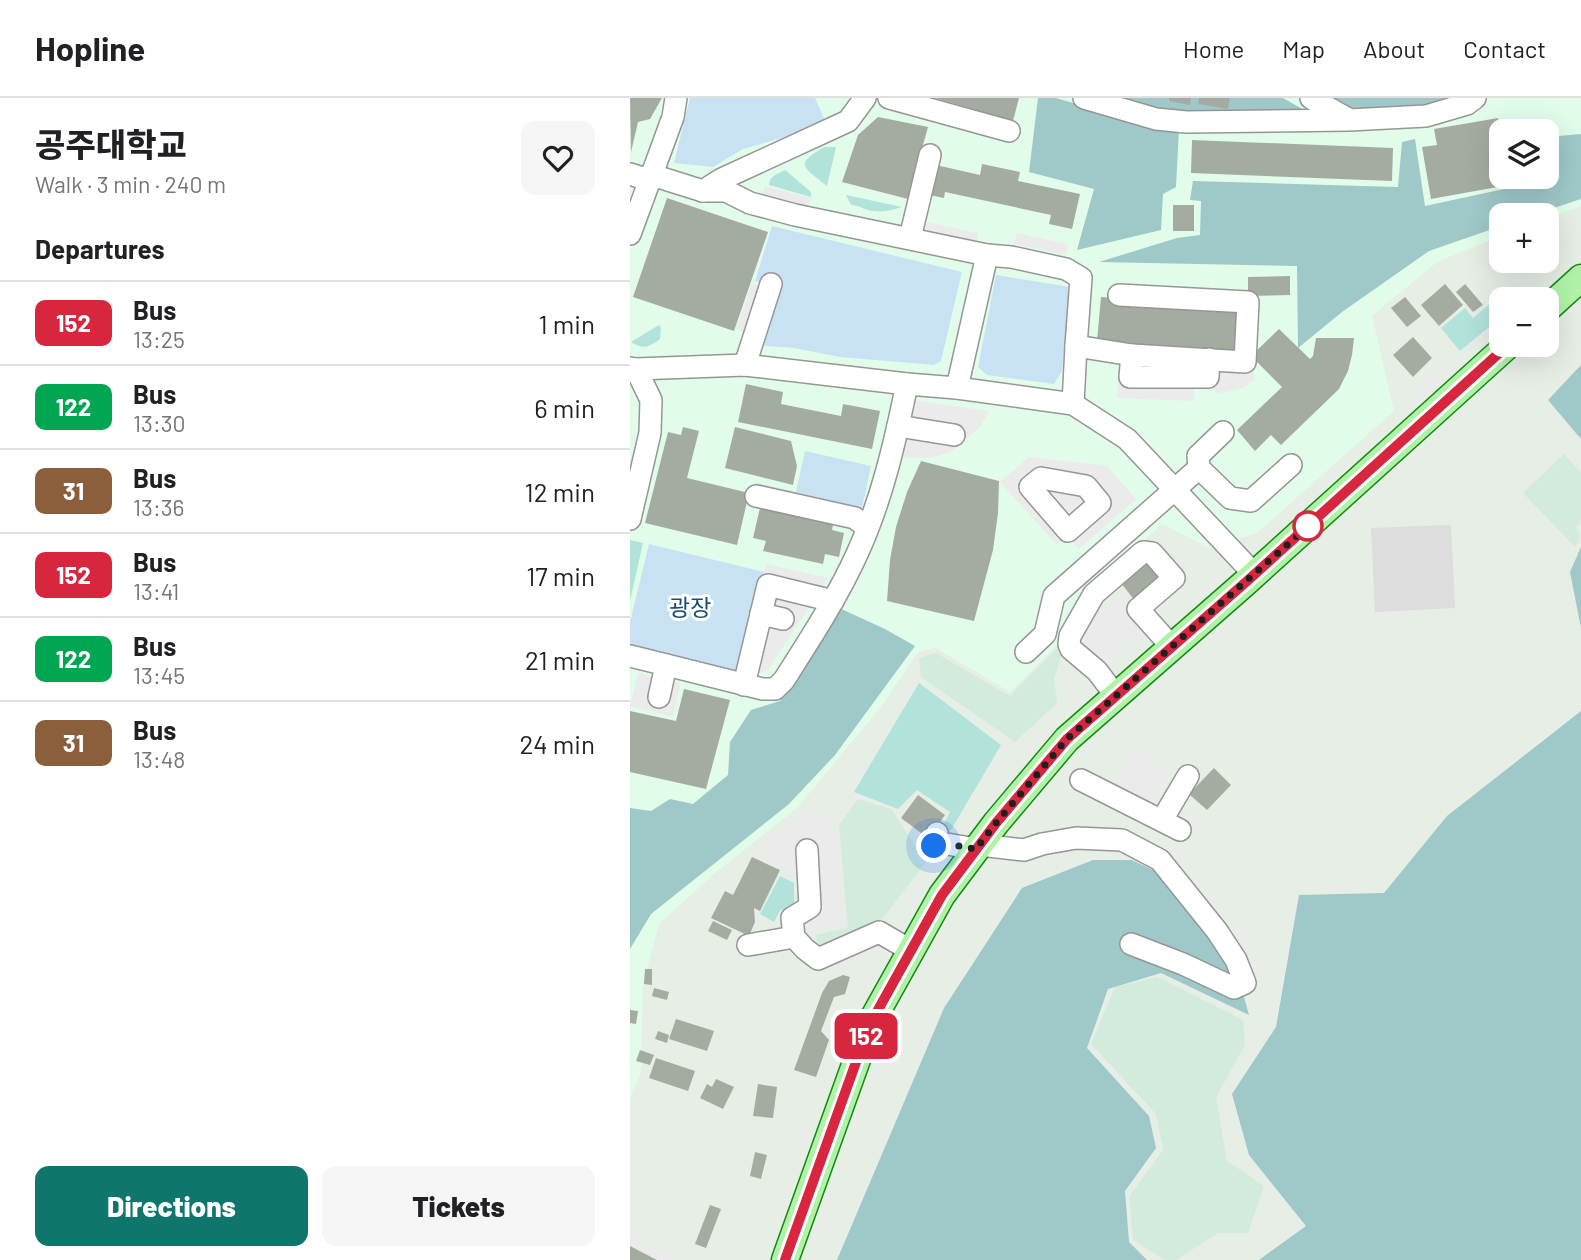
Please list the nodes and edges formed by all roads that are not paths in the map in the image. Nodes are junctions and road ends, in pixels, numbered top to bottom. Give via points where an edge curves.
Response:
1 (676, 98) edge
2 (864, 98) edge
3 (889, 98) edge
4 (1084, 98) edge
5 (1311, 98) edge
6 (1475, 98) edge
7 (1349, 120) junction
8 (1009, 131) dead end
9 (930, 155) dead end
10 (630, 174) edge
11 (652, 175) junction
12 (703, 191) junction
13 (630, 234) edge
14 (910, 238) junction
15 (987, 255) junction
16 (1581, 278) edge
17 (771, 284) dead end
18 (1119, 295) dead end
19 (1559, 298) edge
20 (1076, 346) junction
21 (1495, 357) edge
22 (745, 365) junction
23 (633, 369) edge
24 (906, 384) junction
25 (957, 388) junction
26 (1073, 404) junction
27 (898, 426) junction
28 (1223, 432) dead end
29 (954, 435) dead end
30 (1291, 465) dead end
31 (1199, 468) junction
32 (1174, 490) junction
33 (756, 496) dead end
34 (1100, 503) dead end
35 (630, 519) edge
36 (867, 528) junction
37 (1125, 533) junction
38 (1255, 575) junction
39 (833, 601) junction
40 (761, 614) junction
41 (783, 619) dead end
42 (1172, 647) junction
43 (1026, 652) dead end
44 (630, 656) edge
45 (666, 665) junction
46 (744, 685) junction
47 (1116, 696) junction
48 (659, 697) dead end
49 (1188, 776) dead end
50 (1080, 779) dead end
51 (937, 833) dead end
52 (978, 847) junction
53 (807, 850) dead end
54 (794, 937) junction
55 (1131, 944) dead end
56 (748, 945) dead end
57 (910, 950) junction
58 (785, 1260) edge

1 - 11 street
2 - 12 street via 848,121
3 - 8 street
4 - 7 street via 1156,119 1186,122
5 - 7 street
6 - 7 street via 1426,116
9 - 14 street
10 - 11 street
11 - 12 street
11 - 13 street
12 - 14 street via 726,191 795,215
14 - 15 street
15 - 20 street via 1066,269 1081,278
15 - 25 street
16 - 19 main road
17 - 22 street
18 - 20 street via 1248,302 1245,362 1132,355
20 - 26 street
21 - 38 main road
22 - 23 street
22 - 24 street
23 - 35 street via 651,400 650,433
24 - 25 street
24 - 27 street
25 - 26 street
26 - 32 street via 1127,439
27 - 29 street
27 - 36 street
28 - 31 street via 1198,456
30 - 31 street via 1251,501 1230,498
31 - 32 street
32 - 37 street
32 - 38 street
33 - 36 street via 855,518
34 - 37 street
36 - 39 street
37 - 43 street via 1054,596 1045,634
38 - 42 main road
39 - 40 street via 768,585
39 - 46 street via 775,689
40 - 41 street
40 - 46 street via 760,643
42 - 47 main road
42 - 47 street via 1138,609 1174,578 1152,553 1143,552 1094,594 1070,636 1071,649 1097,671
44 - 45 street
45 - 46 street
45 - 48 street
47 - 52 main road via 1067,739
49 - 50 street via 1171,825
51 - 52 street via 934,846
52 - 55 street via 1024,850 1076,838 1122,840 1160,860 1217,931 1245,983 1234,988
52 - 57 main road via 942,895
53 - 54 street via 810,907 792,918
54 - 56 street
54 - 57 street via 818,959 879,932
57 - 58 main road via 869,1026

